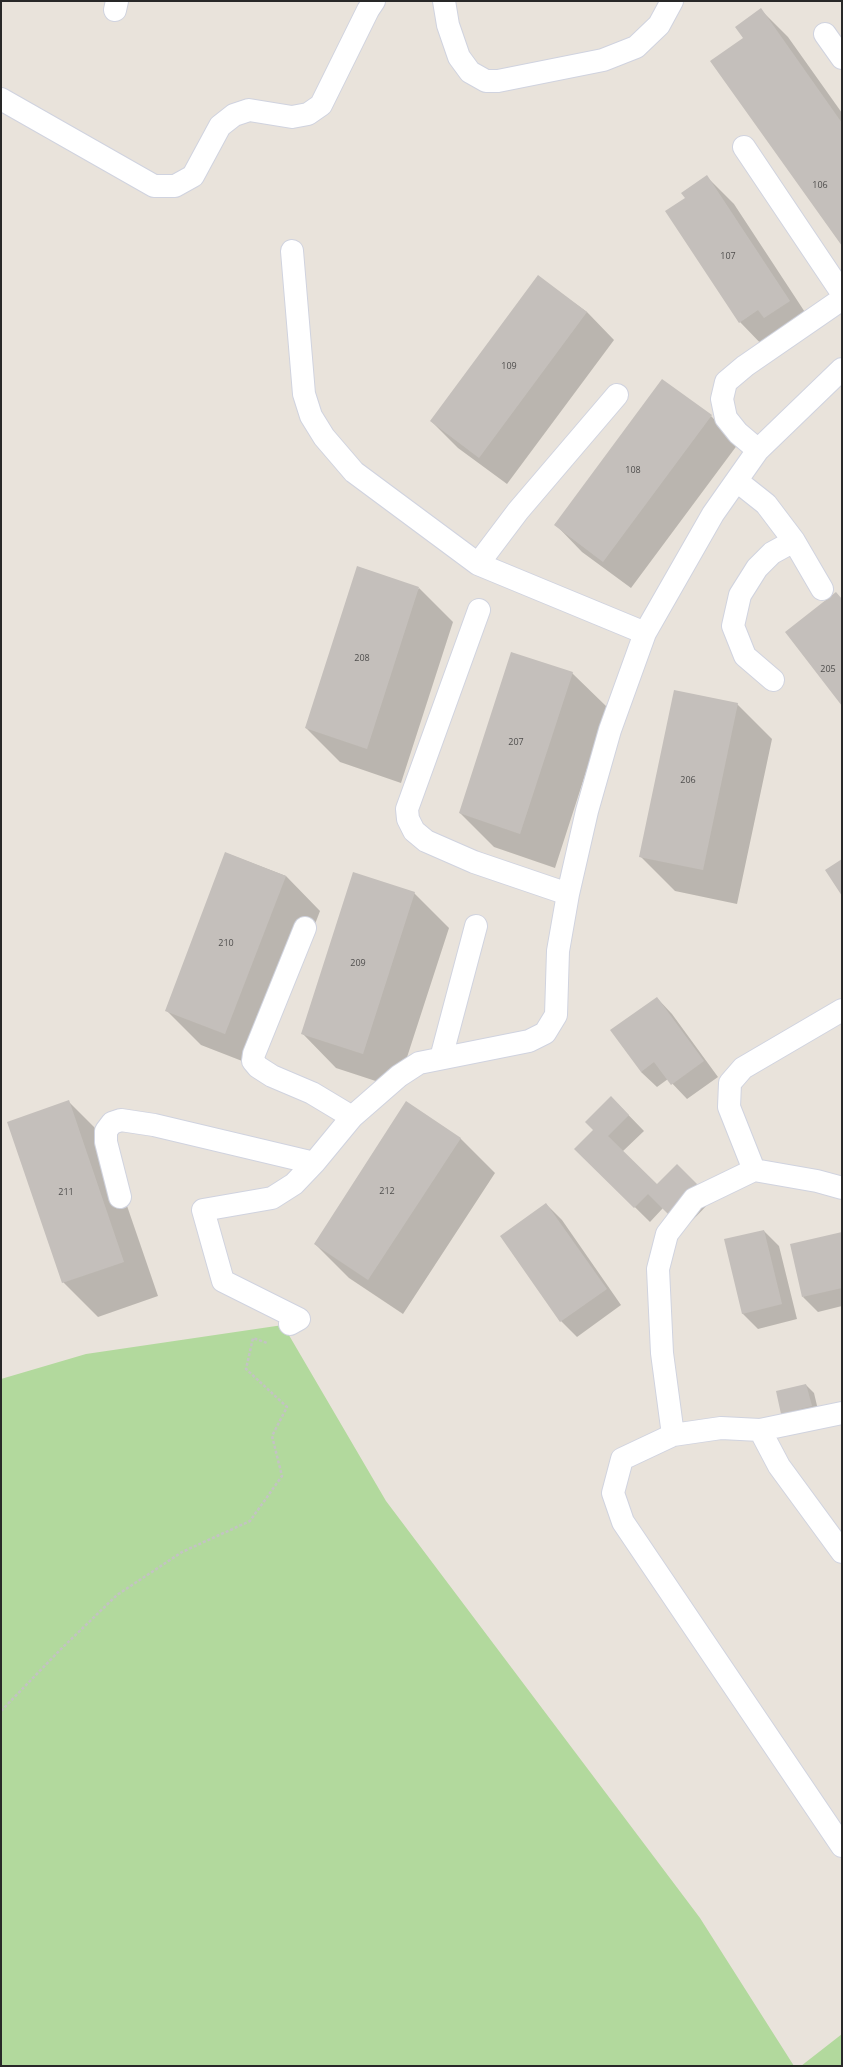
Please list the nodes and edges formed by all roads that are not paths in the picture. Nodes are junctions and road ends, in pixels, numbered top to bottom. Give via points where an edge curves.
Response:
1 (374, 1) edge
2 (444, 1) edge
3 (672, 1) edge
4 (825, 34) dead end
5 (842, 58) edge
6 (1, 99) edge
7 (744, 148) dead end
8 (292, 251) dead end
9 (842, 293) edge
10 (842, 299) edge
11 (842, 369) edge
12 (617, 395) dead end
13 (758, 450) junction
14 (737, 481) junction
15 (794, 541) junction
16 (478, 564) junction
17 (822, 589) dead end
18 (479, 610) dead end
19 (645, 633) junction
20 (773, 680) dead end
21 (568, 894) junction
22 (476, 926) dead end
23 (305, 928) dead end
24 (842, 1010) edge
25 (441, 1058) junction
26 (352, 1117) junction
27 (314, 1163) junction
28 (754, 1170) junction
29 (842, 1188) edge
30 (120, 1197) dead end
31 (290, 1324) dead end
32 (842, 1413) edge
33 (760, 1430) junction
34 (673, 1434) junction
35 (842, 1552) edge
36 (842, 1846) edge

1 - 6 street via 321,105 308,114 292,117 249,110 234,115 220,126 193,176 175,186 154,186
2 - 3 street via 448,25 459,57 470,72 486,81 498,81 602,60 636,47 659,25
4 - 5 street
7 - 9 street
8 - 16 street via 304,394 311,416 324,437 354,472
10 - 13 street via 726,382 722,399 726,418 738,433
11 - 13 street
12 - 16 street via 518,512
13 - 14 street
14 - 15 street via 766,504
14 - 19 street via 713,514
15 - 17 street
15 - 20 street via 772,553 757,568 740,595 733,626 745,656
16 - 19 street
18 - 21 street via 407,809 408,819 414,832 426,841 474,862
19 - 21 street via 610,730 587,811
21 - 25 street via 558,951 556,1015 545,1032 529,1041
22 - 25 street
23 - 26 street via 253,1061 272,1076 312,1092
24 - 28 street via 742,1068 730,1083 729,1107
25 - 26 street via 419,1063 399,1076
26 - 27 street
27 - 30 street via 154,1125 121,1120 112,1123 106,1131 106,1142
27 - 31 street via 294,1184 272,1198 203,1210 223,1281 299,1319
28 - 29 street
28 - 34 street via 694,1199 667,1234 658,1269 662,1353
32 - 33 street
33 - 34 street via 721,1428
33 - 35 street via 780,1466
34 - 36 street via 622,1459 613,1494 623,1522

